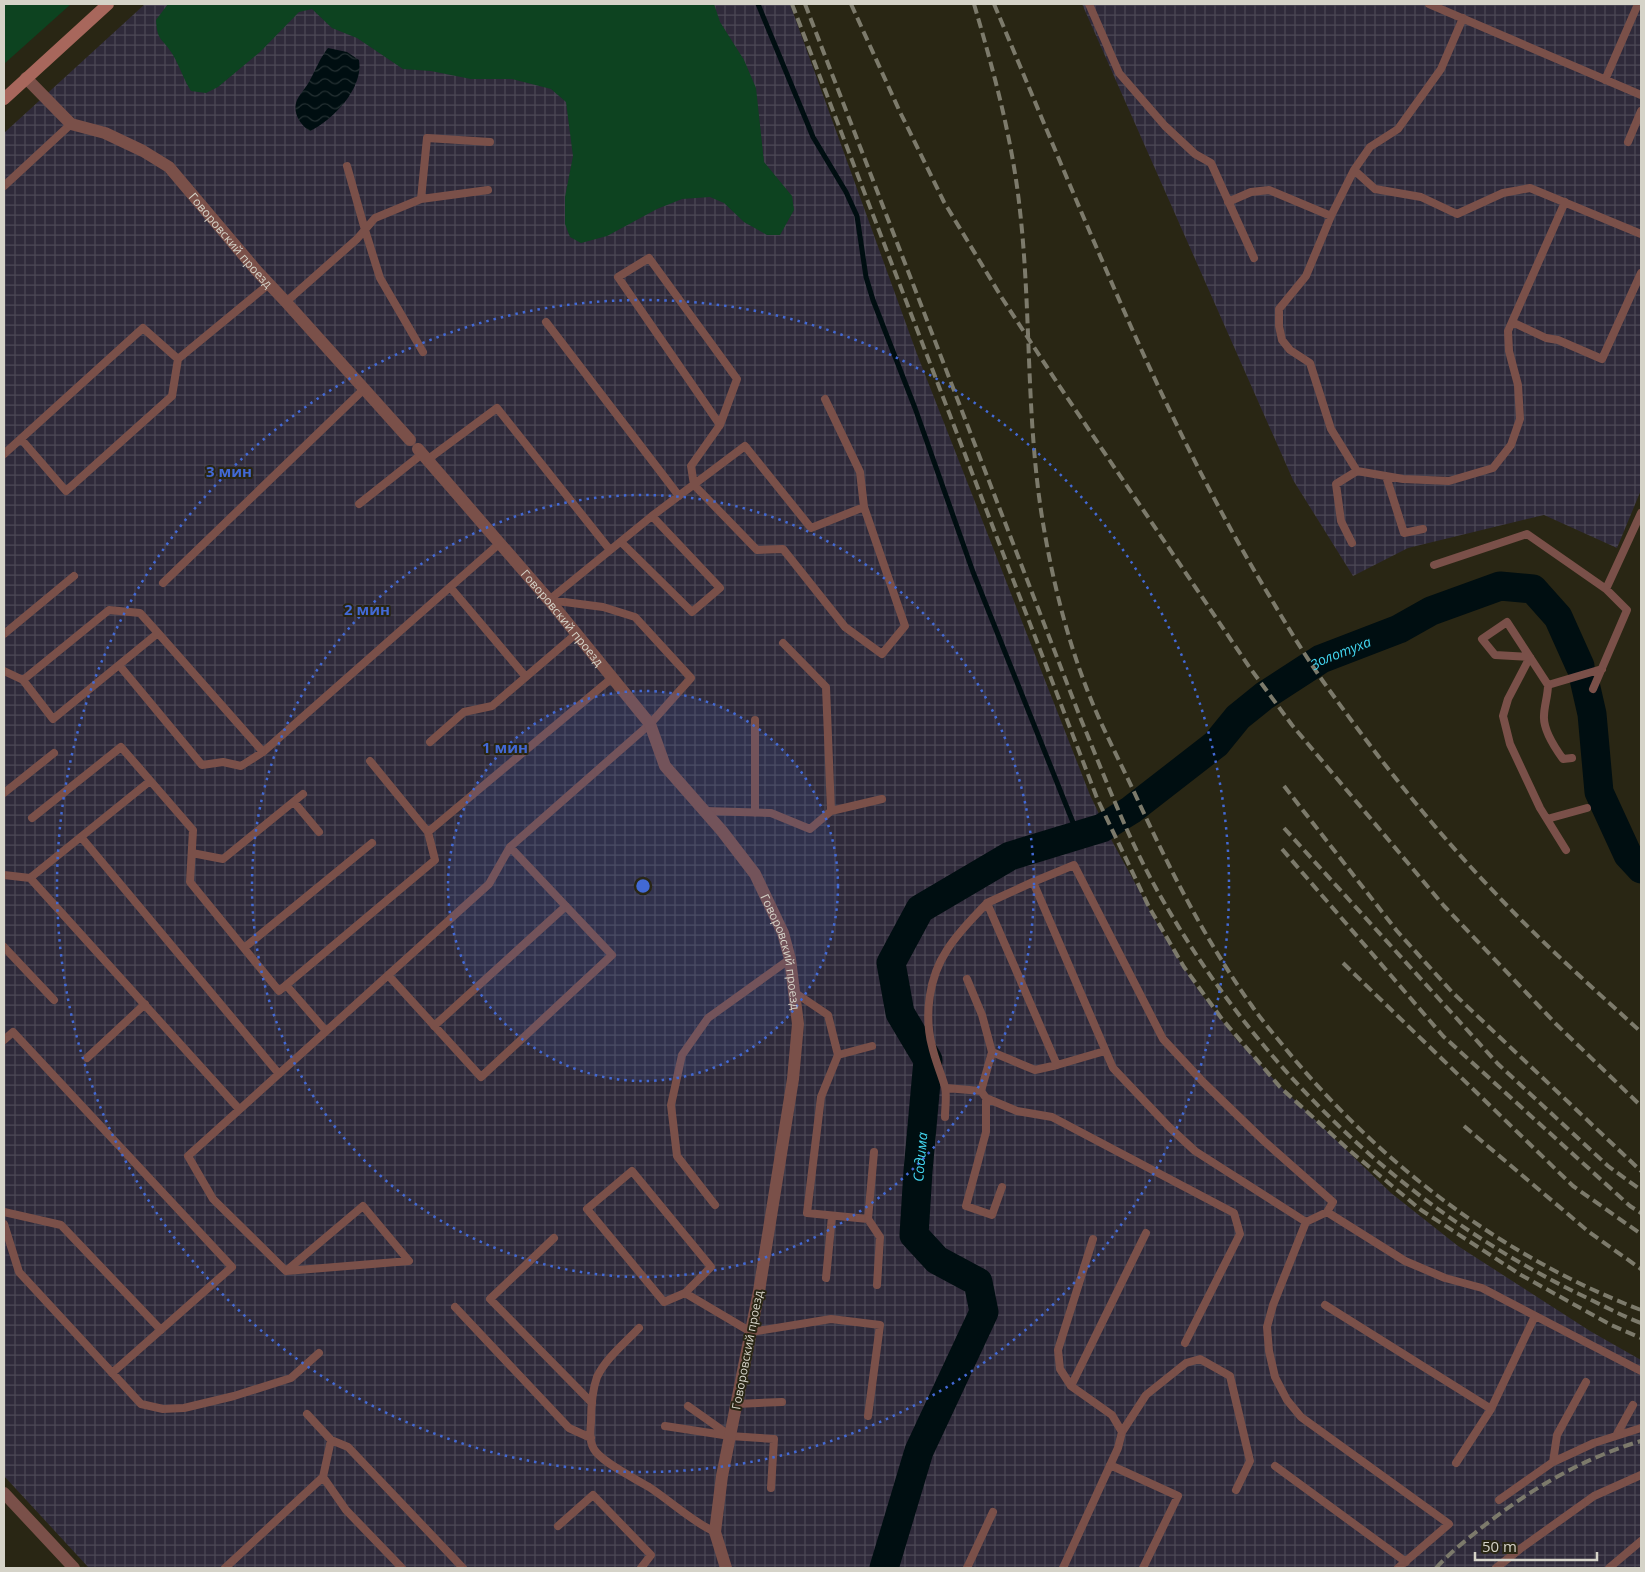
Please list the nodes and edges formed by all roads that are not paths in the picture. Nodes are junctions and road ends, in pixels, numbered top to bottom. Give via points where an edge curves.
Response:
1 (108, 4) edge
2 (1089, 4) edge
3 (1429, 4) edge
4 (1638, 4) edge
5 (1463, 18) junction
6 (26, 78) junction
7 (1606, 80) junction
8 (1641, 95) edge
9 (4, 99) edge
10 (1641, 111) edge
11 (71, 124) junction
12 (490, 142) dead end
13 (1628, 142) dead end
14 (347, 166) dead end
15 (1354, 170) junction
16 (4, 186) edge
17 (488, 190) dead end
18 (421, 199) junction
19 (1228, 202) junction
20 (1565, 202) junction
21 (1331, 216) junction
22 (365, 230) junction
23 (1641, 234) edge
24 (1254, 258) dead end
25 (1641, 273) edge
26 (269, 284) junction
27 (286, 302) junction
28 (546, 322) dead end
29 (1512, 322) junction
30 (424, 352) dead end
31 (178, 359) junction
32 (364, 389) junction
33 (825, 399) dead end
34 (720, 425) junction
35 (21, 439) junction
36 (419, 451) junction
37 (4, 454) edge
38 (1357, 471) junction
39 (1386, 476) junction
40 (694, 485) junction
41 (679, 496) junction
42 (359, 504) dead end
43 (864, 506) junction
44 (1641, 513) edge
45 (652, 516) junction
46 (1423, 529) dead end
47 (621, 542) junction
48 (500, 543) junction
49 (1352, 543) dead end
50 (610, 550) junction
51 (1434, 565) dead end
52 (74, 576) dead end
53 (163, 583) dead end
54 (450, 587) junction
55 (1606, 590) junction
56 (549, 600) junction
57 (158, 633) junction
58 (4, 634) edge
59 (576, 634) junction
60 (783, 643) dead end
61 (1530, 657) junction
62 (119, 665) junction
63 (1602, 669) junction
64 (4, 671) edge
65 (526, 677) junction
66 (612, 678) junction
67 (23, 680) junction
68 (1548, 685) junction
69 (1594, 689) dead end
70 (756, 720) dead end
71 (650, 724) junction
72 (430, 742) dead end
73 (263, 752) junction
74 (54, 753) dead end
75 (1572, 758) dead end
76 (370, 761) dead end
77 (150, 781) junction
78 (4, 793) edge
79 (303, 794) dead end
80 (882, 799) dead end
81 (294, 802) junction
82 (1587, 808) dead end
83 (705, 811) junction
84 (831, 811) junction
85 (755, 812) junction
86 (32, 818) dead end
87 (1547, 819) junction
88 (319, 832) dead end
89 (428, 832) junction
90 (81, 837) junction
91 (372, 843) dead end
92 (510, 847) junction
93 (1566, 850) dead end
94 (192, 853) junction
95 (4, 876) edge
96 (30, 878) junction
97 (1033, 882) junction
98 (987, 903) junction
99 (566, 906) junction
100 (4, 947) edge
101 (244, 948) junction
102 (790, 960) junction
103 (388, 976) junction
104 (967, 979) dead end
105 (286, 985) junction
106 (794, 992) junction
107 (54, 1000) dead end
108 (145, 1004) junction
109 (434, 1026) junction
110 (326, 1031) junction
111 (4, 1040) edge
112 (872, 1046) dead end
113 (1105, 1051) junction
114 (992, 1052) junction
115 (838, 1055) junction
116 (87, 1058) dead end
117 (1057, 1065) junction
118 (278, 1074) junction
119 (946, 1088) junction
120 (981, 1091) junction
121 (986, 1098) junction
122 (240, 1109) junction
123 (945, 1118) dead end
124 (874, 1152) dead end
125 (1002, 1187) dead end
126 (715, 1205) dead end
127 (4, 1212) edge
128 (1328, 1212) junction
129 (832, 1216) junction
130 (868, 1219) junction
131 (1306, 1222) junction
132 (4, 1224) edge
133 (1146, 1233) dead end
134 (554, 1238) dead end
135 (1093, 1239) dead end
136 (286, 1271) junction
137 (826, 1278) dead end
138 (877, 1285) dead end
139 (685, 1294) junction
140 (1324, 1306) dead end
141 (455, 1307) dead end
142 (1536, 1316) junction
143 (639, 1328) dead end
144 (160, 1330) junction
145 (751, 1332) junction
146 (1185, 1343) dead end
147 (319, 1353) dead end
148 (1641, 1371) edge
149 (112, 1374) junction
150 (1586, 1382) dead end
151 (1070, 1386) junction
152 (782, 1402) dead end
153 (592, 1403) junction
154 (736, 1404) junction
155 (1633, 1405) dead end
156 (688, 1406) dead end
157 (1491, 1409) junction
158 (307, 1414) dead end
159 (868, 1416) dead end
160 (665, 1426) dead end
161 (1641, 1428) edge
162 (1122, 1432) junction
163 (1617, 1434) junction
164 (730, 1436) junction
165 (591, 1438) junction
166 (331, 1440) junction
167 (1553, 1462) junction
168 (1456, 1463) dead end
169 (1110, 1465) junction
170 (1275, 1466) dead end
171 (1641, 1475) edge
172 (323, 1477) junction
173 (771, 1488) dead end
174 (1236, 1490) dead end
175 (4, 1493) edge
176 (1499, 1500) dead end
177 (993, 1512) dead end
178 (558, 1526) dead end
179 (715, 1532) junction
180 (1641, 1541) edge
181 (1406, 1562) junction
182 (74, 1568) edge
183 (225, 1568) edge
184 (402, 1568) edge
185 (463, 1568) edge
186 (640, 1568) edge
187 (726, 1568) edge
188 (967, 1568) edge
189 (1063, 1568) edge
190 (1143, 1568) edge
191 (1398, 1568) edge
192 (1496, 1568) edge
193 (1609, 1568) edge

1 - 6 main road
2 - 19 lane via 1119,73 1165,126 1195,154 1211,163
3 - 5 lane
4 - 7 lane
5 - 7 lane
5 - 15 lane via 1442,69 1398,129 1370,147
6 - 9 main road
6 - 11 street
7 - 8 lane
10 - 13 lane
11 - 16 lane
11 - 26 street, Говоровский проезд via 105,133 169,167
12 - 18 lane via 427,138
14 - 22 lane
15 - 20 lane via 1375,188 1421,197 1458,214 1503,193 1530,188
15 - 21 lane
17 - 18 lane
18 - 22 lane via 374,218
19 - 21 lane via 1251,192 1269,190
19 - 24 lane
20 - 23 lane
20 - 29 lane
21 - 38 lane via 1306,276 1279,309 1279,326 1282,340 1290,350 1310,363 1331,429
22 - 27 lane
22 - 30 lane via 380,278
25 - 29 lane via 1602,359
26 - 27 street, Говоровский проезд
26 - 31 lane
27 - 32 street, Говоровский проезд
28 - 41 lane
29 - 39 lane via 1508,330 1509,351 1518,386 1520,419 1511,445 1493,468 1449,481
31 - 35 lane via 143,328
31 - 35 lane via 172,396 66,491
32 - 36 street, Говоровский проезд
32 - 53 lane
33 - 43 lane via 860,472
34 - 34 lane via 618,277 649,258 737,379
34 - 40 lane via 691,466
35 - 37 lane
36 - 42 lane
36 - 48 street, Говоровский проезд
36 - 50 lane via 497,408
38 - 39 lane
38 - 49 lane via 1336,484 1341,522
39 - 46 lane via 1404,533
40 - 41 lane
40 - 43 lane via 745,446 811,528
40 - 43 lane via 757,550 783,549 845,627 882,654 905,626
41 - 45 lane
44 - 55 lane
45 - 47 lane
45 - 47 lane via 720,588 692,612
47 - 50 lane
48 - 54 lane
48 - 56 street, Говоровский проезд
50 - 56 lane
51 - 55 lane via 1527,534
52 - 58 lane
54 - 65 lane
54 - 73 lane
55 - 63 lane via 1627,610
56 - 59 street, Говоровский проезд
56 - 71 lane via 603,607 635,617 691,678
57 - 62 lane
57 - 67 lane via 140,613 109,610
57 - 73 lane
59 - 65 lane
59 - 66 street, Говоровский проезд
60 - 84 lane via 826,687
61 - 61 lane via 1507,622 1482,639 1495,655
61 - 68 lane
61 - 87 lane via 1508,699 1503,716 1510,744
62 - 67 lane via 53,719
62 - 73 lane via 202,765 224,762 241,766
63 - 68 lane
63 - 69 lane
64 - 67 lane
65 - 72 lane via 492,706 464,712
66 - 71 street, Говоровский проезд
66 - 89 lane
68 - 75 lane via 1543,718 1552,745 1563,759
70 - 85 lane
71 - 83 street, Говоровский проезд via 665,766
71 - 92 lane
74 - 78 lane
76 - 89 lane
77 - 86 lane via 121,747
77 - 90 lane
77 - 94 lane via 194,830
79 - 81 lane
80 - 84 lane
81 - 88 lane
81 - 94 lane via 223,859
82 - 87 lane
83 - 85 lane
83 - 102 street, Говоровский проезд via 755,874 783,933
84 - 85 lane via 810,829 771,813
87 - 93 lane
89 - 105 lane via 435,860
90 - 96 lane
90 - 118 lane
91 - 101 lane
92 - 99 lane
92 - 103 lane via 489,884
94 - 101 lane via 190,882
95 - 96 lane
96 - 108 lane
97 - 98 lane
97 - 113 lane
97 - 128 lane via 1074,865 1163,1039 1218,1096 1333,1202
98 - 117 lane
98 - 119 lane via 946,950 938,965 929,998 930,1038
99 - 109 lane
99 - 109 lane via 612,955 481,1077
100 - 107 lane
101 - 105 lane via 278,991
102 - 106 street, Говоровский проезд
102 - 126 lane via 708,1018 682,1055 670,1105 676,1156
103 - 109 lane
103 - 110 lane
104 - 114 lane
105 - 110 lane
106 - 115 lane via 828,1015
106 - 145 street, Говоровский проезд via 798,1024 793,1079
108 - 116 lane
108 - 122 lane
110 - 118 lane
111 - 144 lane via 12,1032 232,1267
112 - 115 lane
113 - 117 lane
113 - 131 lane via 1112,1068 1195,1151
114 - 117 lane via 1035,1070
114 - 120 lane
115 - 129 lane via 821,1097 807,1213
118 - 122 lane
119 - 120 lane
119 - 123 lane
120 - 121 lane
121 - 125 lane via 986,1132 966,1206 992,1215
121 - 146 lane via 1017,1111 1052,1117 1234,1213 1240,1234
122 - 136 lane via 188,1156 213,1199
124 - 130 lane
127 - 144 lane via 61,1225
128 - 131 lane
128 - 142 lane via 1405,1261 1482,1288
129 - 130 lane
129 - 137 lane
130 - 138 lane via 880,1237
131 - 181 lane via 1267,1327 1275,1377 1301,1417 1449,1524
132 - 149 lane via 18,1272
133 - 151 lane
134 - 153 lane via 490,1300
135 - 151 lane via 1058,1350 1060,1369
136 - 136 lane via 362,1206 409,1261 305,1270
139 - 139 lane via 710,1267 632,1171 587,1209 664,1302
139 - 145 lane
140 - 157 lane
141 - 165 lane via 568,1428
142 - 148 lane
142 - 157 lane
143 - 153 lane via 601,1370
144 - 149 lane
145 - 154 street, Говоровский проезд
145 - 159 lane via 831,1319 880,1324
147 - 149 lane via 291,1378 184,1408 163,1409 141,1404
150 - 167 lane via 1557,1436
151 - 162 lane via 1112,1415
152 - 154 lane
153 - 165 lane
154 - 164 street, Говоровский проезд
155 - 163 lane
156 - 164 lane
157 - 168 lane
158 - 166 lane
160 - 164 lane
161 - 163 lane
162 - 169 lane
162 - 174 lane via 1146,1395 1186,1363 1200,1358 1230,1376 1250,1461
163 - 167 lane
164 - 173 lane via 774,1439
164 - 179 street, Говоровский проезд
165 - 179 lane via 595,1451 604,1459 652,1488 698,1524
166 - 172 lane
166 - 185 lane via 348,1447
167 - 176 lane
169 - 189 lane
169 - 190 lane via 1178,1496
170 - 181 lane
171 - 192 lane via 1594,1496
172 - 183 lane
172 - 184 lane via 346,1510
175 - 182 street
177 - 188 lane
178 - 186 lane via 592,1494 651,1556
179 - 187 street, Говоровский проезд
180 - 193 lane
181 - 191 lane

